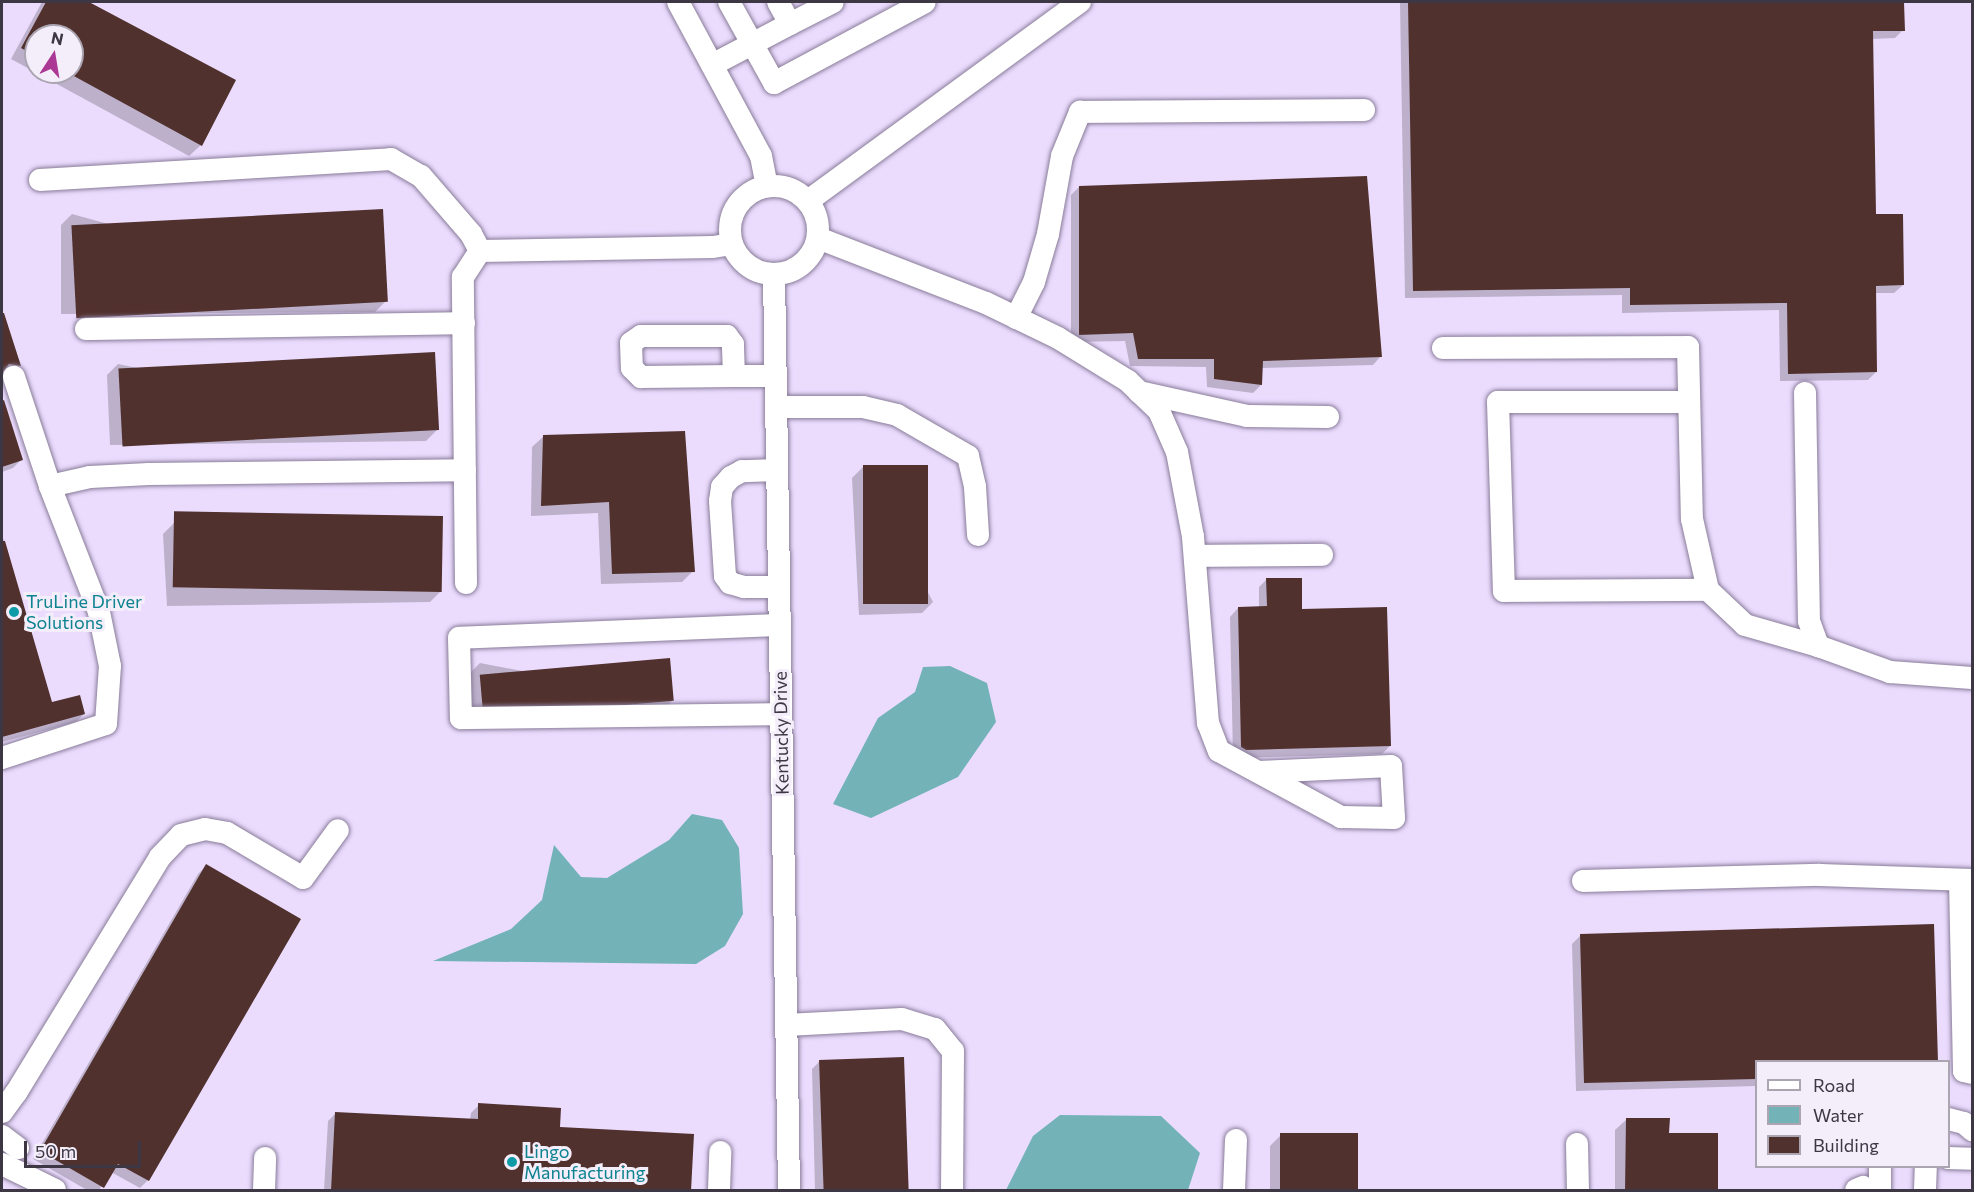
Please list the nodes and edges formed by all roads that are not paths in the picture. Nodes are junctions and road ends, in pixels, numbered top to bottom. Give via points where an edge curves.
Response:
1 (678, 2) edge
2 (729, 2) edge
3 (778, 2) edge
4 (833, 2) edge
5 (925, 2) edge
6 (1080, 2) edge
7 (790, 24) junction
8 (752, 44) junction
9 (712, 65) junction
10 (1364, 110) dead end
11 (40, 180) dead end
12 (767, 186) junction
13 (807, 201) junction
14 (818, 238) junction
15 (732, 244) junction
16 (480, 251) junction
17 (774, 275) junction
18 (1016, 318) junction
19 (464, 323) junction
20 (86, 330) dead end
21 (1443, 348) dead end
22 (734, 376) dead end
23 (775, 376) junction
24 (14, 377) dead end
25 (1139, 392) junction
26 (1805, 393) dead end
27 (1689, 402) junction
28 (776, 407) junction
29 (1328, 417) dead end
30 (465, 470) junction
31 (777, 470) junction
32 (50, 486) junction
33 (978, 535) dead end
34 (1322, 555) dead end
35 (1195, 556) junction
36 (466, 583) dead end
37 (778, 587) junction
38 (1708, 590) junction
39 (779, 625) junction
40 (1818, 646) junction
41 (1972, 678) edge
42 (781, 714) junction
43 (2, 758) edge
44 (1259, 772) junction
45 (338, 830) dead end
46 (1966, 880) edge
47 (1583, 881) dead end
48 (786, 1025) junction
49 (1972, 1073) edge
50 (2, 1112) edge
51 (1950, 1120) edge
52 (1972, 1130) edge
53 (1236, 1140) dead end
54 (1577, 1144) dead end
55 (720, 1152) dead end
56 (265, 1158) dead end
57 (1950, 1158) edge
58 (1972, 1159) edge
59 (2, 1164) edge
60 (1879, 1168) edge
61 (1926, 1168) edge
62 (1866, 1189) edge
63 (55, 1191) edge
64 (264, 1191) edge
65 (719, 1191) edge
66 (789, 1191) edge
67 (952, 1191) edge
68 (1234, 1191) edge
69 (1578, 1191) edge
70 (1925, 1191) edge

1 - 9 street
2 - 8 street
3 - 7 street
4 - 7 street
5 - 8 street via 774,83
6 - 13 street
7 - 8 street
8 - 9 street
9 - 12 street via 761,156
10 - 18 street via 1080,112 1062,156 1048,234 1034,282
11 - 16 street via 391,159 421,176 471,234
12 - 13 street via 782,186
12 - 15 street via 746,196 732,214
13 - 14 street via 815,212
14 - 17 street via 803,265
14 - 18 street
15 - 16 street
15 - 17 street via 748,266
16 - 19 street via 463,277
17 - 23 street, Kentucky Drive
18 - 25 street via 1058,338 1128,381
19 - 20 street
19 - 30 street
21 - 27 street via 1688,348
22 - 23 street
23 - 28 street, Kentucky Drive
24 - 32 street
25 - 29 street via 1247,416
25 - 35 street via 1159,411 1177,452
26 - 40 street via 1809,621
27 - 38 street via 1692,519
27 - 38 street via 1498,402 1504,591
28 - 31 street, Kentucky Drive
28 - 33 street via 862,407 897,415 968,456 975,487
30 - 32 street via 149,474 90,477
30 - 36 street
31 - 37 street, Kentucky Drive
31 - 37 street via 742,471 730,477 722,488 720,501 725,576 730,583 744,587
32 - 43 street via 99,612 110,666 106,724
34 - 35 street
35 - 44 street via 1208,723 1219,751
37 - 39 street, Kentucky Drive
38 - 40 street via 1745,625
39 - 42 street, Kentucky Drive
39 - 42 street via 459,638 461,718
40 - 41 street via 1890,672
42 - 48 street, Kentucky Drive
44 - 44 street via 1391,766 1394,818 1341,817
45 - 50 street via 303,878 227,833 205,829 181,835 160,856
46 - 47 street via 1820,875
46 - 49 street via 1964,1071
48 - 66 street, Kentucky Drive
48 - 67 street via 902,1019 935,1029 953,1051
51 - 52 street
53 - 68 street
54 - 69 street
55 - 65 street
56 - 64 street
57 - 58 street
59 - 63 street
60 - 62 street
61 - 70 street

